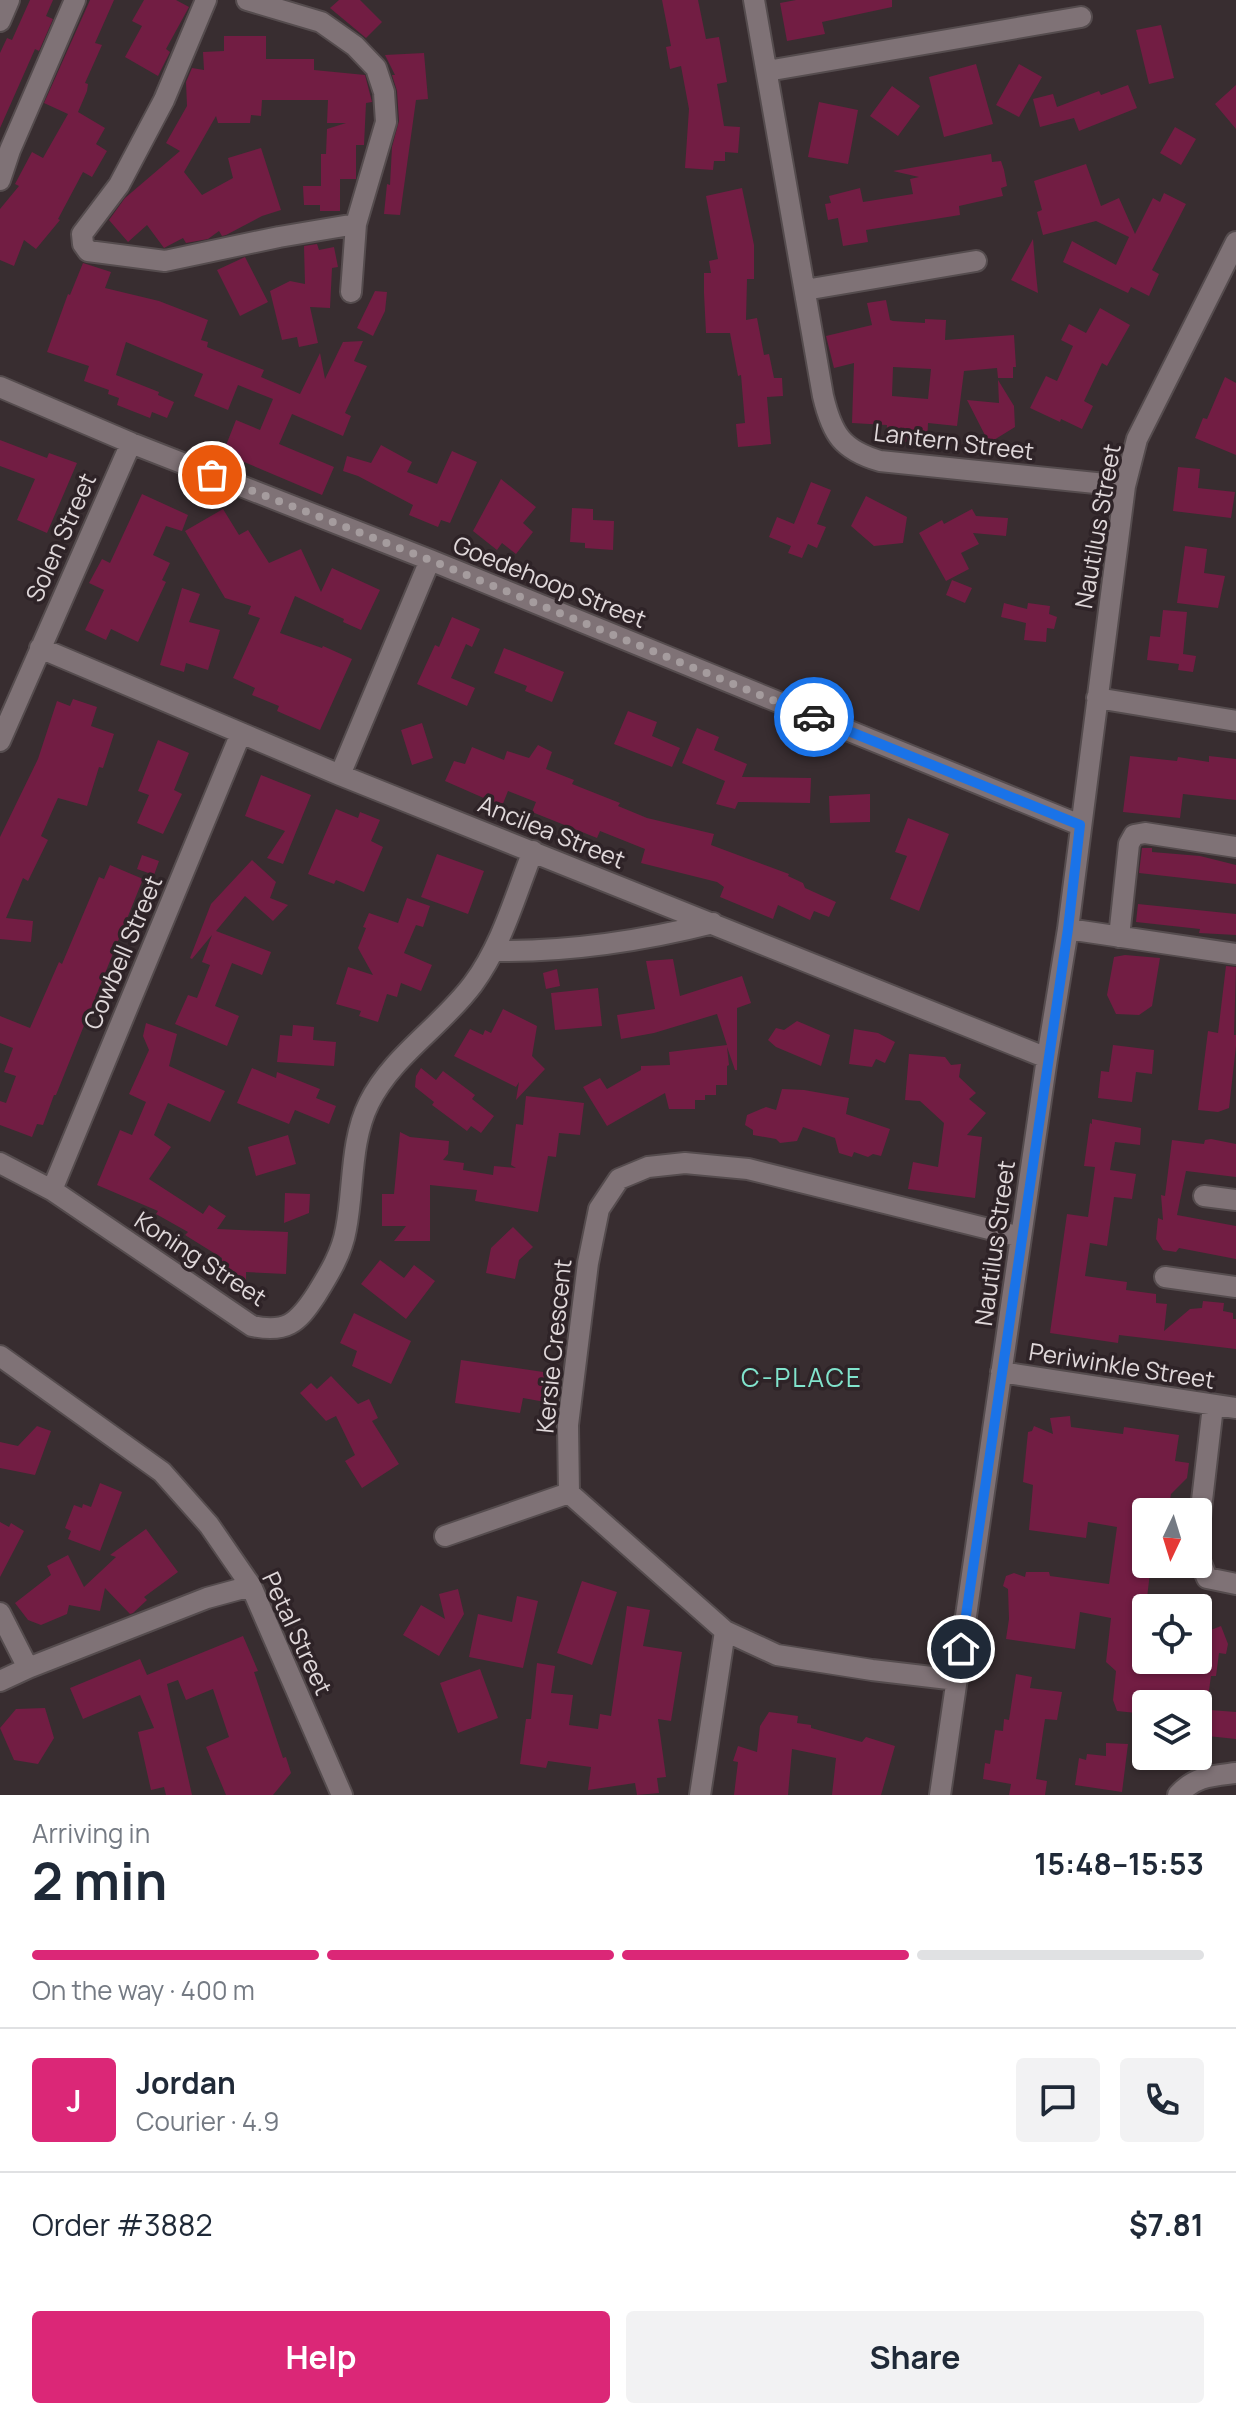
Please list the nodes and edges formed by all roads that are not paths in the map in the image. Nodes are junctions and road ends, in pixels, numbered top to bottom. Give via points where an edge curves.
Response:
1 (9, 0) edge
2 (75, 0) edge
3 (206, 0) edge
4 (247, 0) edge
5 (754, 0) edge
6 (1081, 17) dead end
7 (0, 21) edge
8 (767, 71) junction
9 (0, 180) edge
10 (356, 224) junction
11 (1236, 242) edge
12 (976, 261) dead end
13 (1227, 284) edge
14 (805, 290) junction
15 (351, 292) dead end
16 (0, 387) edge
17 (131, 443) junction
18 (1125, 486) junction
19 (430, 560) junction
20 (40, 648) junction
21 (1097, 698) junction
22 (1236, 721) edge
23 (241, 733) junction
24 (0, 741) edge
25 (340, 775) junction
26 (1080, 825) junction
27 (1236, 847) edge
28 (533, 851) junction
29 (713, 923) junction
30 (1068, 929) junction
31 (1119, 937) junction
32 (494, 951) junction
33 (1236, 954) edge
34 (1047, 1058) junction
35 (0, 1163) edge
36 (52, 1190) junction
37 (1204, 1196) dead end
38 (1236, 1200) edge
39 (1021, 1237) junction
40 (1165, 1277) dead end
41 (1236, 1287) edge
42 (0, 1356) edge
43 (1001, 1372) junction
44 (1213, 1406) junction
45 (1236, 1408) edge
46 (569, 1493) junction
47 (1202, 1498) edge
48 (445, 1536) dead end
49 (1207, 1578) edge
50 (1236, 1584) edge
51 (251, 1586) junction
52 (0, 1613) edge
53 (725, 1631) junction
54 (28, 1668) junction
55 (957, 1680) junction
56 (0, 1681) edge
57 (1236, 1773) edge
58 (342, 1795) edge
59 (700, 1795) edge
60 (940, 1795) edge
61 (1178, 1795) edge

1 - 7 street
2 - 9 street
3 - 10 street via 164,100 119,185 82,234 83,244 88,251 165,261
4 - 10 street via 321,22 376,68 386,122
5 - 8 street, Lantern Street
6 - 8 street
8 - 14 street, Lantern Street
10 - 15 street
11 - 13 street, Nautilus Street
12 - 14 street
13 - 18 street, Nautilus Street via 1137,439
14 - 18 street, Lantern Street via 830,423 840,440 860,456
16 - 17 street, Goedehoop Street
17 - 19 street, Goedehoop Street
17 - 20 street, Solen Street
18 - 21 street, Nautilus Street
19 - 25 street
19 - 26 street, Goedehoop Street
20 - 23 street, Ancilea Street
20 - 24 street, Solen Street
21 - 22 street
21 - 26 street, Nautilus Street
23 - 25 street, Ancilea Street
23 - 36 street, Cowbell Street
25 - 28 street, Ancilea Street
26 - 30 street, Nautilus Street
27 - 31 street via 1134,835
28 - 29 street, Ancilea Street
28 - 32 street, Koning Street
29 - 32 street via 658,937
29 - 34 street, Ancilea Street
30 - 31 street
30 - 34 street, Nautilus Street
31 - 33 street
32 - 36 street, Koning Street via 472,986 369,1103 358,1135 346,1232 332,1269 308,1308 288,1327 252,1326
34 - 39 street, Nautilus Street
35 - 36 street, Koning Street
37 - 38 street
39 - 43 street, Nautilus Street
39 - 46 street, Kersie Crescent via 748,1169 685,1163 648,1167 619,1179 599,1209 588,1263 568,1425
40 - 41 street
42 - 51 street, Petal Street via 162,1472 209,1525
43 - 44 street, Periwinkle Street
43 - 55 street, Nautilus Street
44 - 45 street, Periwinkle Street
44 - 47 street
46 - 48 street
46 - 53 street
49 - 50 street
51 - 54 street
51 - 58 street, Petal Street
52 - 54 street
53 - 55 street via 777,1655
53 - 59 street
54 - 56 street
55 - 60 street, Nautilus Street
57 - 61 street via 1190,1782

